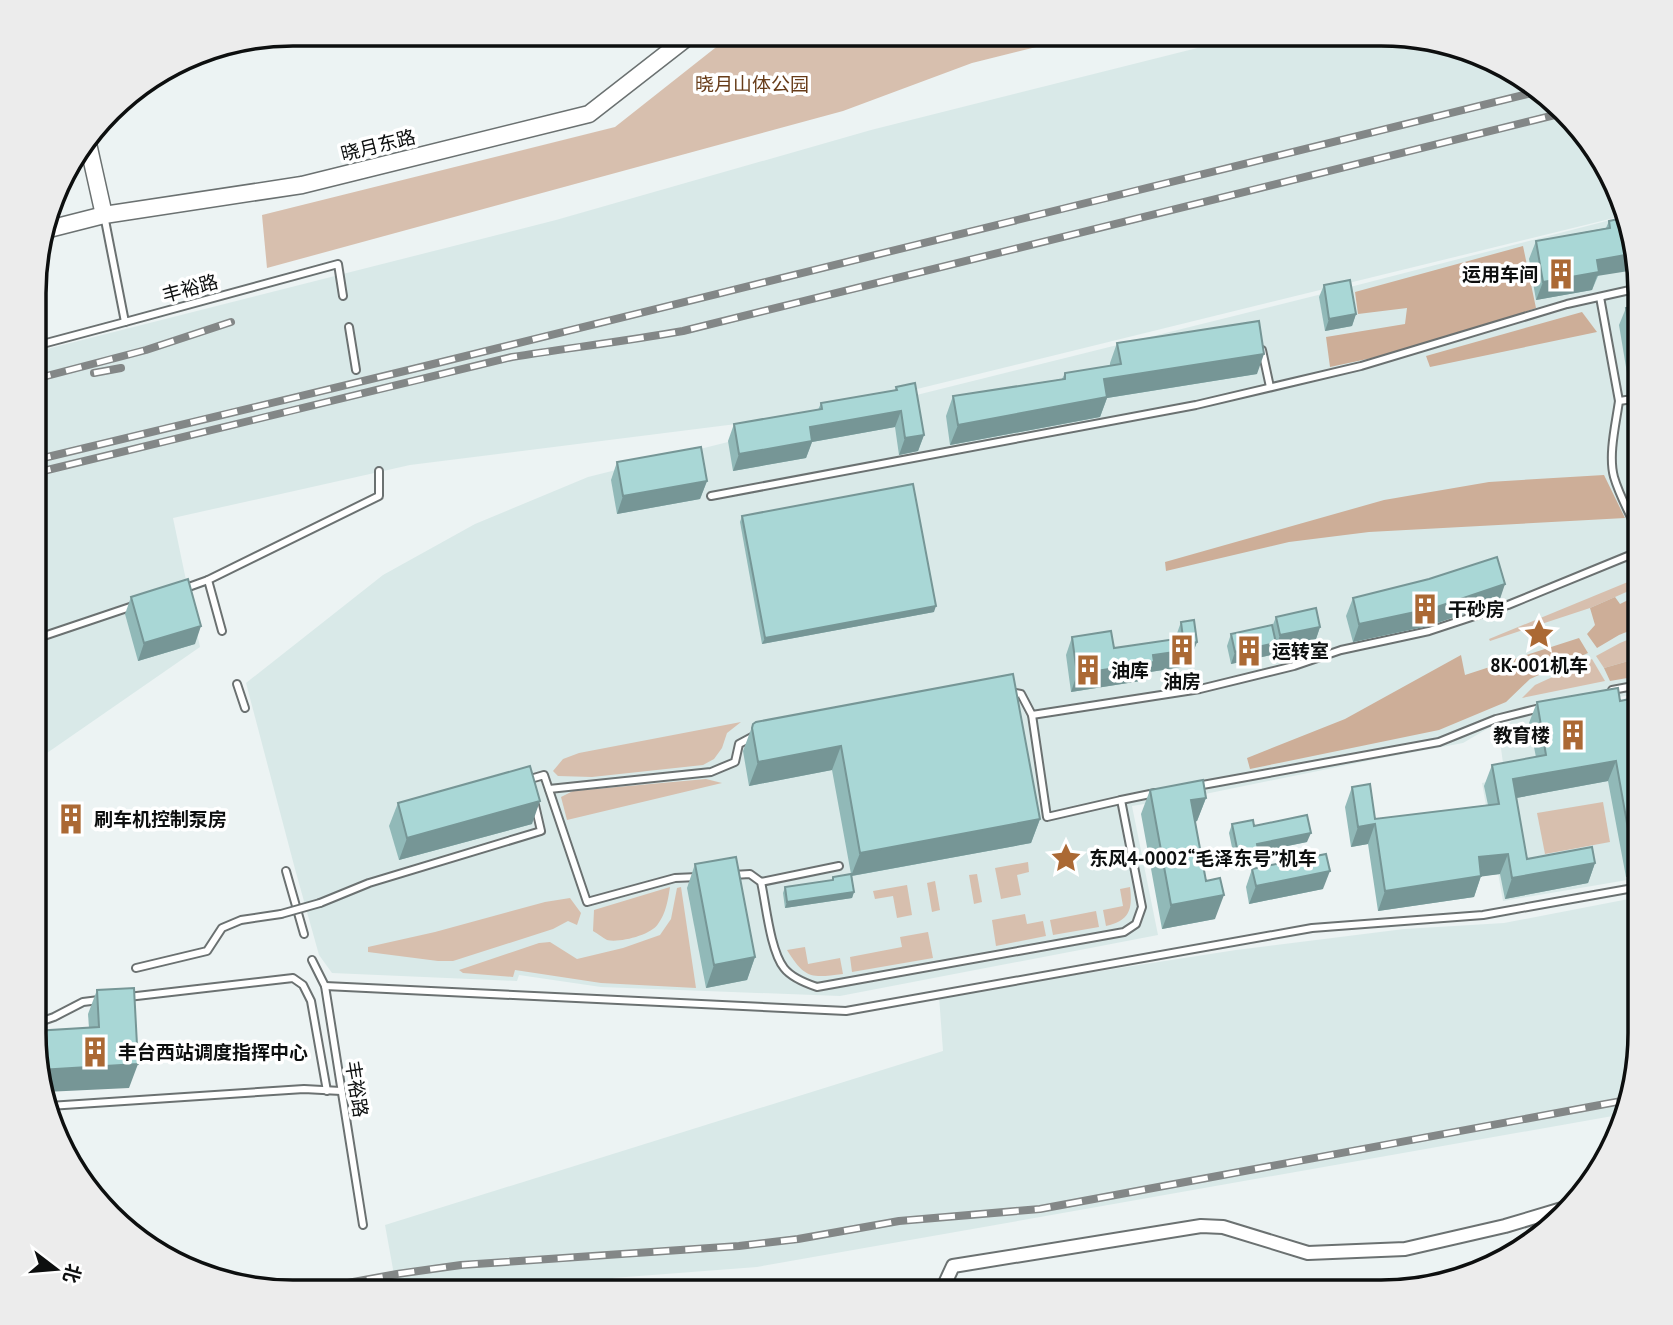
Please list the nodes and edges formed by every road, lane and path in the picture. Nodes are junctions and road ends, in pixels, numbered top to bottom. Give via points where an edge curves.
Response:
1 (676, 46) edge
2 (90, 151) edge
3 (104, 215) junction
4 (54, 228) edge
5 (1628, 291) edge
6 (343, 296) dead end
7 (1600, 297) junction
8 (125, 322) junction
9 (349, 327) dead end
10 (1259, 336) edge
11 (46, 343) edge
12 (356, 370) dead end
13 (1270, 387) junction
14 (1628, 400) edge
15 (1619, 401) junction
16 (379, 471) dead end
17 (711, 496) dead end
18 (1628, 510) edge
19 (1628, 556) edge
20 (208, 580) junction
21 (171, 593) edge
22 (146, 601) edge
23 (222, 631) dead end
24 (46, 635) edge
25 (237, 684) dead end
26 (1627, 687) edge
27 (1608, 691) edge
28 (1006, 692) edge
29 (1545, 706) edge
30 (245, 708) dead end
31 (1032, 715) junction
32 (768, 733) edge
33 (529, 779) junction
34 (516, 783) edge
35 (1190, 787) edge
36 (549, 789) junction
37 (1162, 792) edge
38 (1121, 800) junction
39 (839, 866) dead end
40 (286, 871) dead end
41 (725, 875) edge
42 (700, 877) edge
43 (761, 882) junction
44 (1627, 889) edge
45 (304, 934) dead end
46 (312, 960) dead end
47 (136, 968) dead end
48 (325, 986) junction
49 (122, 998) edge
50 (109, 999) edge
51 (46, 1020) edge
52 (327, 1091) junction
53 (341, 1091) junction
54 (57, 1106) edge
55 (1548, 1213) edge
56 (363, 1225) dead end
57 (947, 1280) edge

1 - 3 street, 晓月东路 via 589,114 302,185
2 - 3 street
3 - 4 street, 晓月东路
3 - 8 lane
5 - 7 lane
6 - 8 lane, 丰裕路 via 338,264
7 - 13 lane via 1362,366
7 - 15 lane
8 - 11 lane
9 - 12 lane
10 - 13 lane
13 - 17 lane via 1196,405
14 - 15 lane
15 - 18 lane via 1612,468
16 - 20 lane via 379,496
19 - 31 lane via 1508,605 1429,631 1200,689
20 - 21 lane
20 - 23 lane
22 - 24 lane
25 - 30 lane
26 - 27 lane
28 - 31 lane via 1021,694
29 - 35 lane via 1439,742
31 - 38 lane via 1047,817
32 - 36 lane via 739,744 735,762 711,772
33 - 34 lane
33 - 36 lane via 544,775
33 - 47 lane, bridge via 541,831 369,883 320,903 241,920 222,928 207,951
36 - 42 lane via 587,902 675,878
37 - 38 lane
38 - 43 lane via 1142,908 1136,924 1124,932 817,987 785,970 776,954
39 - 43 lane
40 - 45 lane
41 - 43 lane via 750,874
44 - 48 lane via 1483,915 1312,928 846,1011
46 - 48 lane, 丰裕路
48 - 53 lane, 丰裕路
49 - 52 lane via 293,978 312,1001
50 - 51 lane via 83,1002
52 - 53 lane
52 - 54 lane
53 - 56 lane, 丰裕路
55 - 57 street via 1405,1249 1308,1253 1223,1227 1201,1226 953,1266

